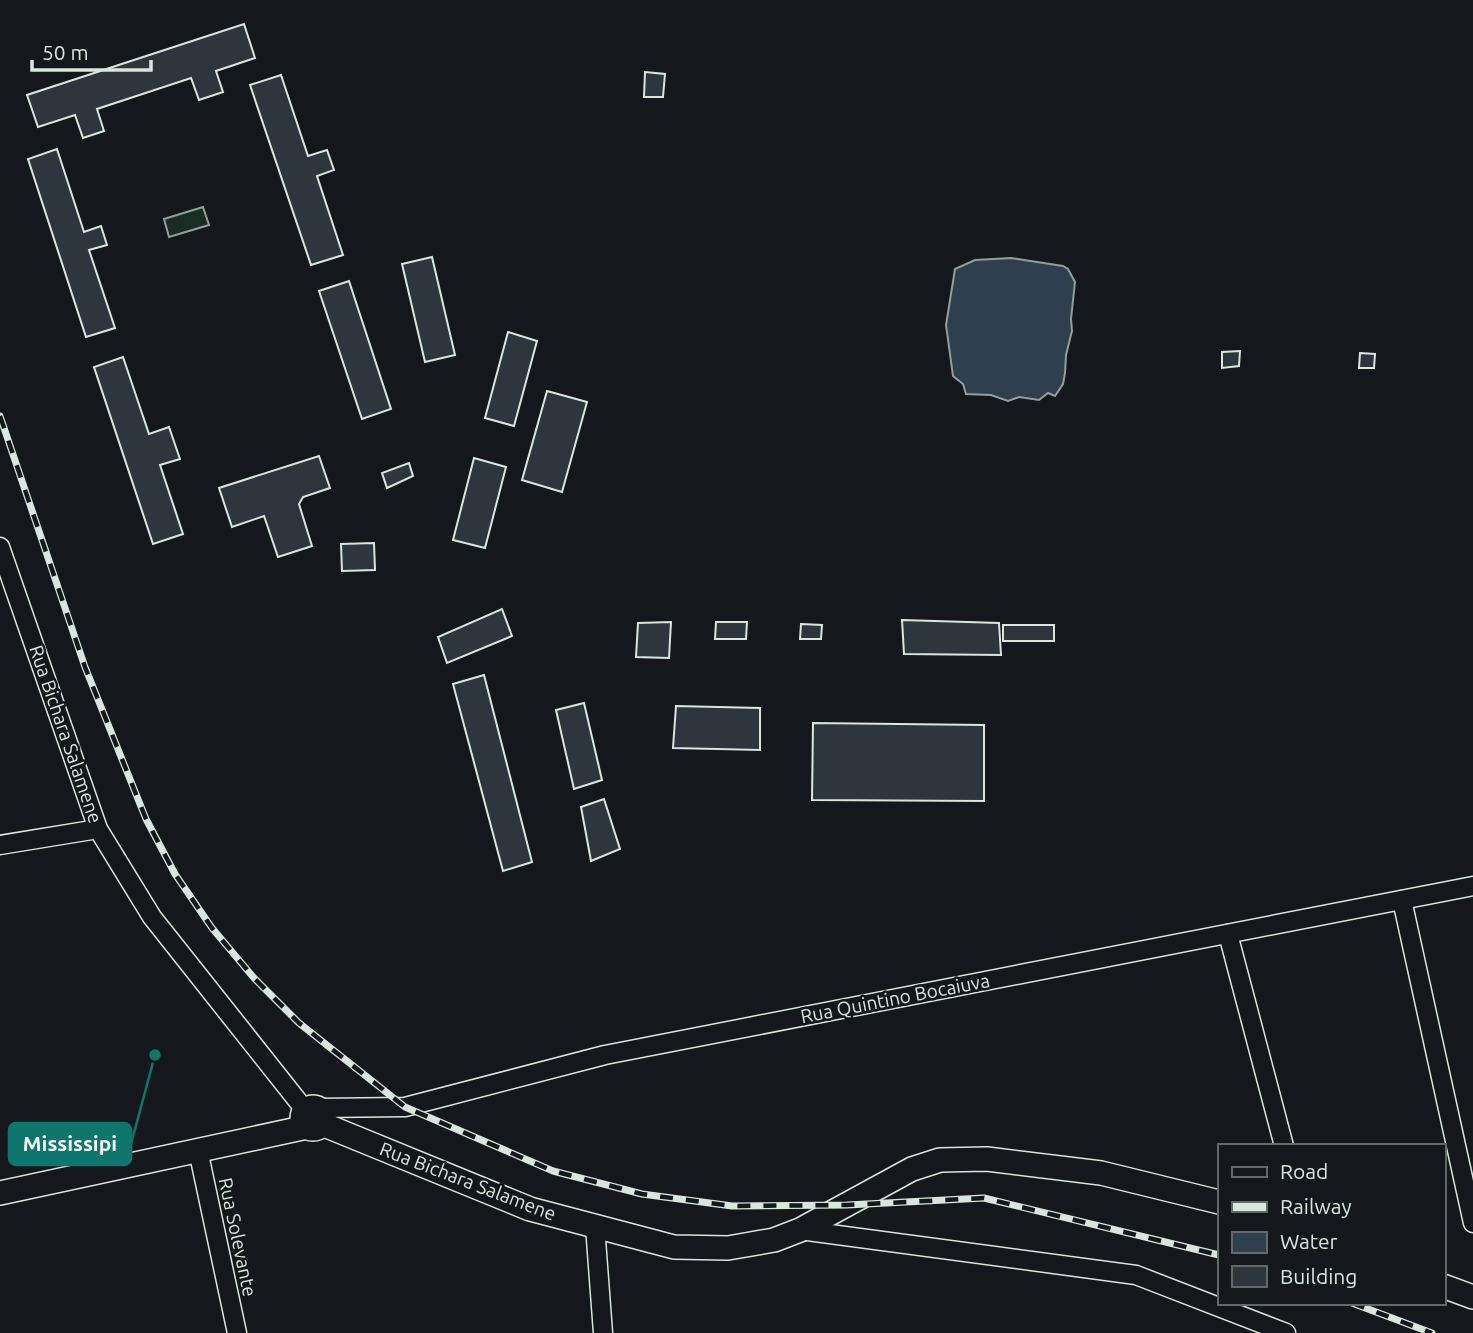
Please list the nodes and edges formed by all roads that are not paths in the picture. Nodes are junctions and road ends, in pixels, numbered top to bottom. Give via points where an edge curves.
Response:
1 (0, 547) edge
2 (99, 829) junction
3 (0, 845) edge
4 (1473, 886) edge
5 (1402, 900) junction
6 (1228, 934) junction
7 (313, 1117) junction
8 (1282, 1144) edge
9 (198, 1150) junction
10 (0, 1193) edge
11 (1218, 1202) edge
12 (1473, 1223) edge
13 (595, 1226) junction
14 (800, 1230) junction
15 (1445, 1287) edge
16 (1473, 1297) edge
17 (237, 1333) edge
18 (603, 1333) edge
19 (1286, 1333) edge

1 - 2 street, Rua Bichara Salamene
2 - 3 street
2 - 7 street, Rua Bichara Salamene via 152,917
4 - 5 street, Rua Quintino Bocaiuva
5 - 6 street, Rua Quintino Bocaiuva
5 - 12 street
6 - 7 street, Rua Quintino Bocaiuva via 606,1055 405,1107
6 - 8 street
7 - 9 main road, Rua Quintino Bocaiuva
7 - 13 main road, Rua Bichara Salamene via 530,1209
9 - 10 main road, Rua Quintino Bocaiuva
9 - 17 street, Rua Solevante
11 - 14 main road, Rua Bichara Salamene via 1101,1172 986,1159 940,1160 912,1170
13 - 14 main road, Rua Bichara Salamene via 674,1247 728,1248
13 - 18 street
14 - 19 street via 1136,1275
15 - 16 main road

